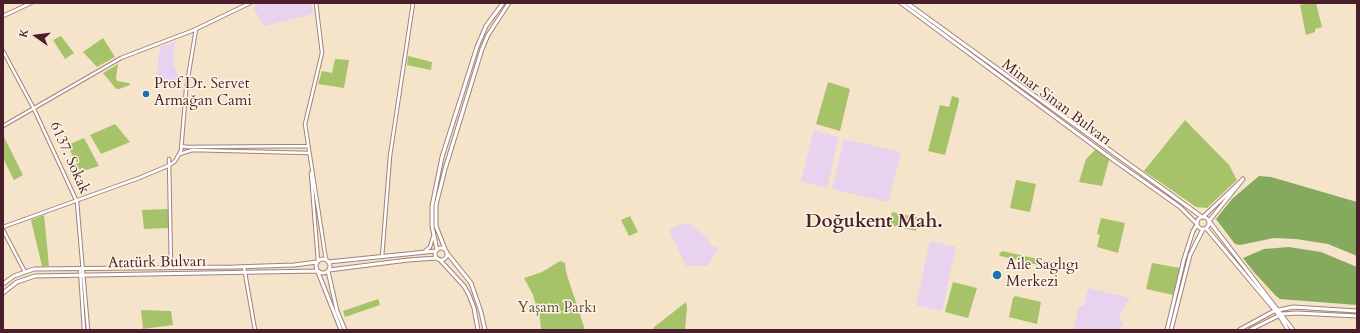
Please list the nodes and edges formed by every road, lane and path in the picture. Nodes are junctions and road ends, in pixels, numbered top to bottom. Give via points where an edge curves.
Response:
1 (31, 3) edge
2 (250, 3) edge
3 (316, 3) edge
4 (413, 3) edge
5 (502, 3) edge
6 (509, 3) edge
7 (901, 3) edge
8 (907, 3) edge
9 (3, 16) edge
10 (196, 29) junction
11 (3, 51) edge
12 (34, 109) junction
13 (3, 126) edge
14 (181, 146) junction
15 (308, 146) junction
16 (309, 153) junction
17 (178, 156) junction
18 (169, 159) dead end
19 (170, 165) junction
20 (76, 200) junction
21 (1203, 217) junction
22 (1208, 221) junction
23 (1197, 224) junction
24 (3, 228) edge
25 (1204, 229) junction
26 (434, 234) junction
27 (445, 249) junction
28 (437, 251) junction
29 (422, 252) junction
30 (448, 253) junction
31 (382, 257) junction
32 (439, 259) junction
33 (318, 261) junction
34 (327, 261) junction
35 (244, 267) junction
36 (171, 268) junction
37 (80, 269) junction
38 (84, 269) junction
39 (328, 271) junction
40 (25, 272) junction
41 (245, 272) junction
42 (318, 272) junction
43 (84, 275) junction
44 (79, 276) junction
45 (3, 284) edge
46 (3, 293) edge
47 (1276, 310) junction
48 (1357, 311) edge
49 (1280, 315) junction
50 (1357, 316) edge
51 (84, 330) edge
52 (88, 330) edge
53 (256, 330) edge
54 (341, 330) edge
55 (345, 330) edge
56 (478, 330) edge
57 (485, 330) edge
58 (1167, 330) edge
59 (1172, 330) edge
60 (1239, 330) edge
61 (1250, 330) edge
62 (1288, 330) edge
63 (1293, 330) edge

1 - 9 street
2 - 10 street
3 - 15 street via 322,53 306,116
4 - 31 street via 392,140
5 - 26 main road via 486,26 477,47 442,156 433,194
6 - 27 main road via 482,49 445,169 436,205 436,226
7 - 23 main road, Mimar Sinan Bulvarı via 1180,207
8 - 21 main road, Mimar Sinan Bulvarı
10 - 12 street via 121,58
10 - 14 street via 186,90
11 - 12 street, 6137. Sokak
12 - 13 street
12 - 20 street, 6137. Sokak
14 - 15 street
14 - 17 street
15 - 16 street
16 - 17 street via 192,150
16 - 33 street
16 - 34 street
17 - 19 street
18 - 19 street
19 - 20 street
19 - 36 street
20 - 24 street
20 - 38 street, 6137. Sokak
21 - 22 main road, Mimar Sinan Bulvarı
21 - 22 main road via 1243,179
21 - 23 main road
22 - 25 main road
22 - 47 main road, Mimar Sinan Bulvarı
23 - 25 main road, Mimar Sinan Bulvarı
23 - 58 main road via 1184,259
24 - 40 street
25 - 47 main road, Mimar Sinan Bulvarı
25 - 59 main road via 1190,255
26 - 28 main road
26 - 29 street via 430,247
27 - 28 main road
27 - 30 main road
28 - 29 main road
28 - 32 main road
29 - 31 main road
30 - 32 main road via 445,258
30 - 57 main road via 471,283
31 - 34 main road
32 - 39 main road via 408,260
32 - 56 main road via 469,295
33 - 34 main road
33 - 35 main road, Atatürk Bulvarı via 294,265
33 - 42 main road
34 - 39 main road
35 - 36 main road, Atatürk Bulvarı
35 - 41 street
36 - 38 main road, Atatürk Bulvarı
37 - 38 main road, Atatürk Bulvarı
37 - 40 main road, Atatürk Bulvarı via 34,269
37 - 44 street
38 - 43 street, 6137. Sokak
39 - 42 main road
39 - 55 main road via 337,311
40 - 45 main road, Atatürk Bulvarı
41 - 42 main road, Atatürk Bulvarı
41 - 43 main road, Atatürk Bulvarı
41 - 53 street
42 - 54 main road
43 - 44 main road, Atatürk Bulvarı
43 - 52 street, 6137. Sokak
44 - 46 main road, Atatürk Bulvarı via 35,276 17,282
44 - 51 street
47 - 48 main road via 1294,307
47 - 49 main road
47 - 60 main road
49 - 50 main road via 1297,312
49 - 61 main road
49 - 62 main road
49 - 63 main road

